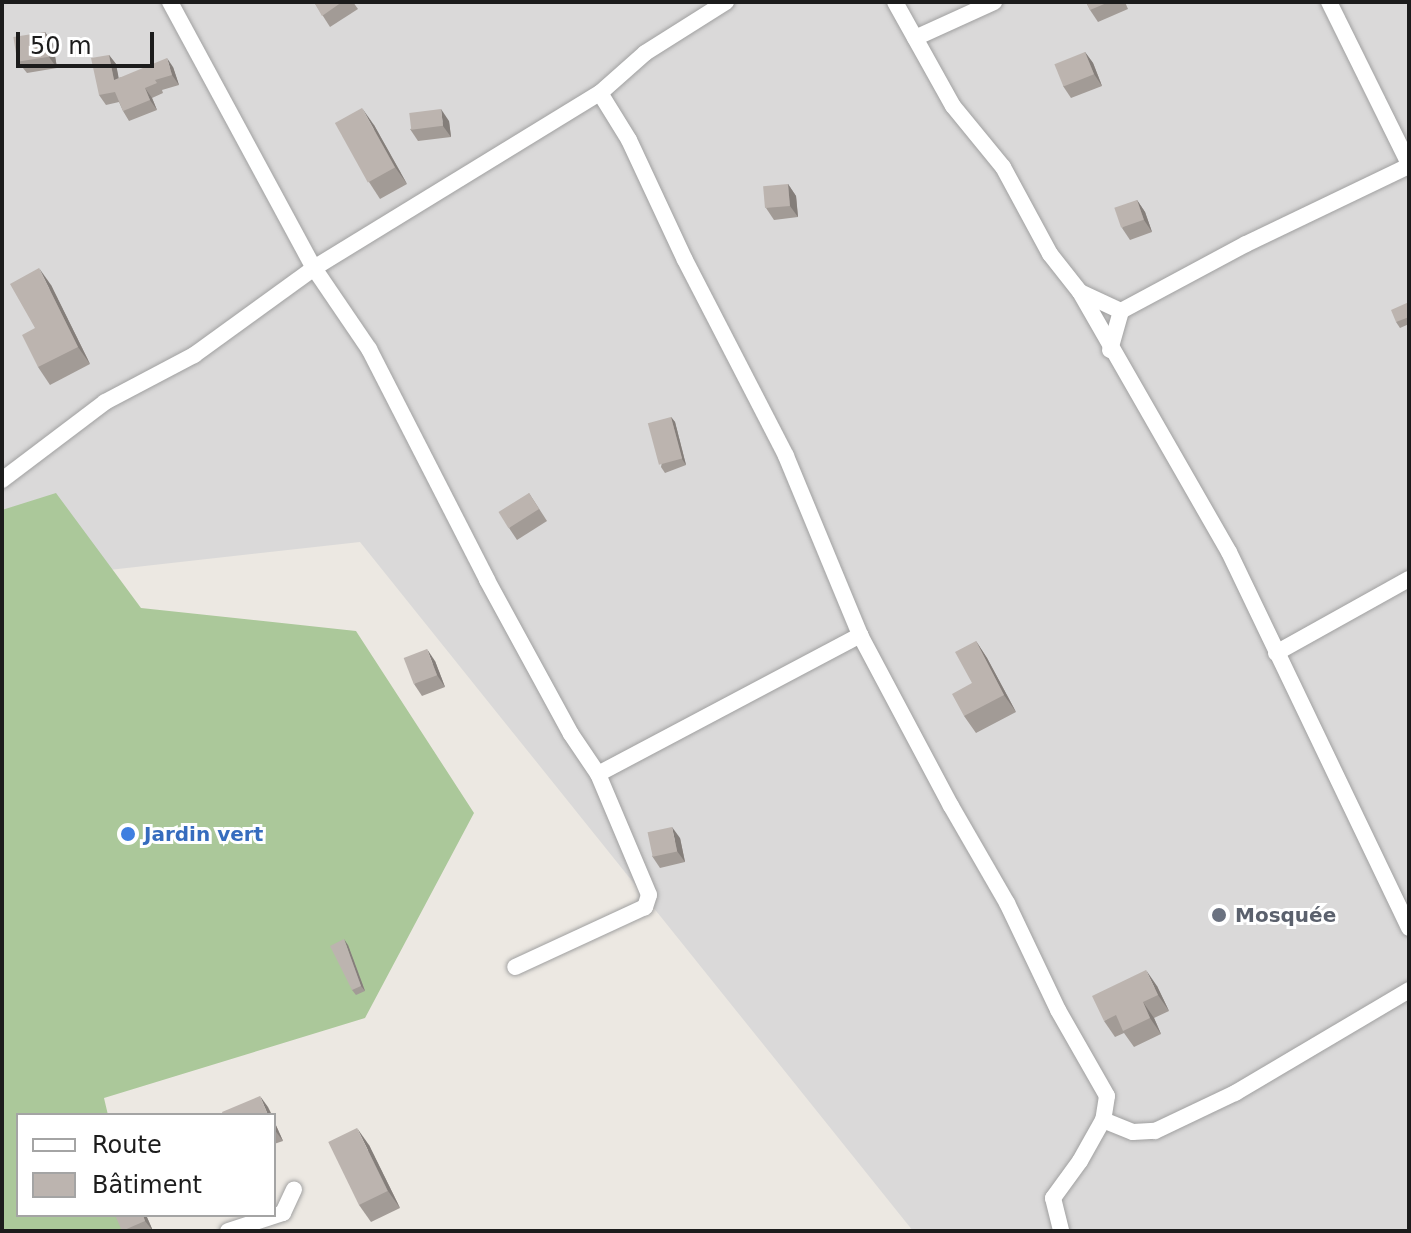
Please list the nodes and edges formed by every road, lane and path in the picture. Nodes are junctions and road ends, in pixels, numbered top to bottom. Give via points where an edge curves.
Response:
1 (170, 2) edge
2 (726, 2) edge
3 (895, 2) edge
4 (994, 2) edge
5 (1329, 2) edge
6 (915, 38) junction
7 (600, 93) junction
8 (1409, 165) edge
9 (314, 268) junction
10 (1080, 292) junction
11 (1121, 311) junction
12 (1110, 350) junction
13 (2, 480) edge
14 (1409, 579) edge
15 (860, 635) junction
16 (1276, 653) junction
17 (598, 774) junction
18 (1409, 928) edge
19 (515, 967) dead end
20 (1409, 990) edge
21 (1103, 1120) junction
22 (294, 1189) dead end
23 (276, 1215) edge
24 (271, 1217) edge
25 (228, 1231) edge
26 (1061, 1231) edge

1 - 9 street
2 - 7 street via 645,53
3 - 6 street
4 - 6 street
5 - 8 street
6 - 10 street via 953,106 1003,167 1050,254
7 - 9 street
7 - 15 street via 629,140 786,456
8 - 11 street
9 - 13 street via 194,355 105,402
9 - 17 street via 369,349 487,580
10 - 11 street
10 - 12 street
11 - 12 street
12 - 16 street via 1229,552
14 - 16 street
15 - 17 street
15 - 21 street via 1107,1096
16 - 18 street
17 - 19 street via 650,900 645,907
20 - 21 street via 1235,1093 1155,1131 1133,1132
21 - 26 street via 1053,1198
22 - 23 street via 283,1213
24 - 25 street

